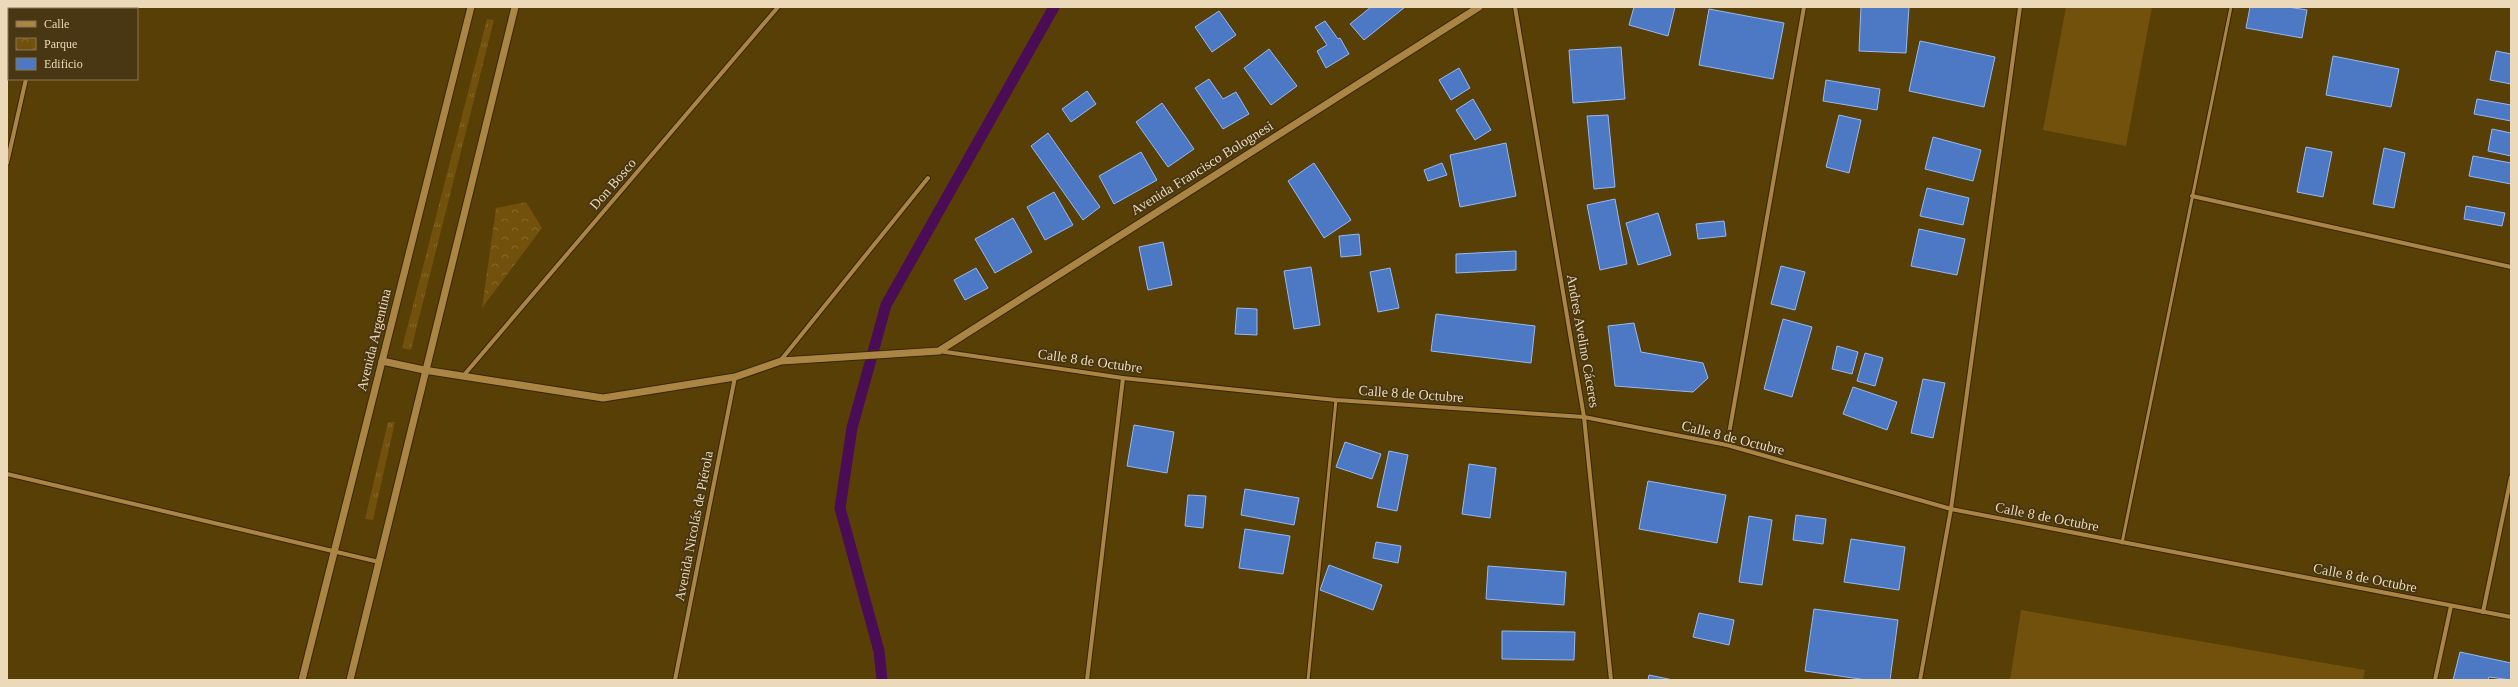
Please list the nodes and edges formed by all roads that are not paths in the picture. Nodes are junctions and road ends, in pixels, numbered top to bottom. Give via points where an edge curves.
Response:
1 (471, 7) edge
2 (515, 7) edge
3 (778, 7) edge
4 (1479, 7) edge
5 (1515, 7) edge
6 (1804, 7) edge
7 (2020, 7) edge
8 (2231, 7) edge
9 (26, 80) edge
10 (7, 162) edge
11 (928, 178) dead end
12 (2192, 196) junction
13 (2511, 267) edge
14 (936, 351) junction
15 (382, 361) junction
16 (781, 361) junction
17 (424, 370) junction
18 (464, 374) junction
19 (735, 377) junction
20 (1123, 378) junction
21 (1336, 400) junction
22 (1584, 417) junction
23 (1727, 445) junction
24 (7, 474) edge
25 (2511, 477) edge
26 (1951, 509) junction
27 (2122, 542) junction
28 (336, 552) junction
29 (379, 562) junction
30 (2451, 606) junction
31 (2483, 612) junction
32 (2511, 617) edge
33 (302, 680) edge
34 (350, 680) edge
35 (675, 680) edge
36 (1087, 680) edge
37 (1308, 680) edge
38 (1611, 680) edge
39 (1920, 680) edge
40 (2435, 680) edge

1 - 15 street, Avenida Argentina
2 - 17 street
3 - 18 street, Don Bosco
4 - 14 street, Avenida Francisco Bolognesi
5 - 22 street, Andres Avelino Cáceres
6 - 23 street
7 - 26 street
8 - 12 lane
9 - 10 street
11 - 16 street
12 - 13 street
12 - 27 lane
14 - 16 street
14 - 20 street, Calle 8 de Octubre
15 - 17 street
15 - 28 street, Avenida Argentina
16 - 19 street
17 - 18 street
17 - 29 street
18 - 19 street via 603,398
19 - 35 street, Avenida Nicolás de Piérola
20 - 21 street, Calle 8 de Octubre
20 - 36 street
21 - 22 street, Calle 8 de Octubre
21 - 37 lane
22 - 23 street, Calle 8 de Octubre
22 - 38 street, Andres Avelino Cáceres
23 - 26 street, Calle 8 de Octubre
24 - 28 street
25 - 31 street
26 - 27 street, Calle 8 de Octubre
26 - 39 street
27 - 30 street, Calle 8 de Octubre
28 - 29 street
28 - 33 street, Avenida Argentina
29 - 34 street
30 - 31 street, Calle 8 de Octubre
30 - 40 street
31 - 32 street, Calle 8 de Octubre

